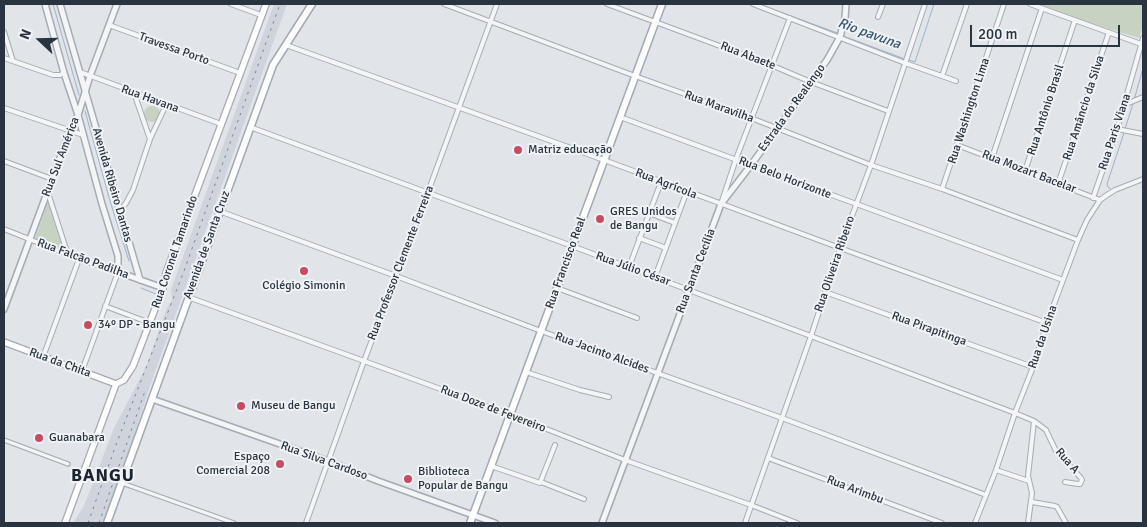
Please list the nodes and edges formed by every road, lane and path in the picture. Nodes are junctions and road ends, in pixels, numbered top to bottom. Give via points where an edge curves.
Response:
1 (45, 4) edge
2 (60, 4) edge
3 (117, 4) edge
4 (231, 4) edge
5 (266, 4) edge
6 (312, 4) edge
7 (444, 4) edge
8 (497, 4) edge
9 (607, 4) edge
10 (662, 4) edge
11 (753, 4) edge
12 (846, 4) edge
13 (882, 4) edge
14 (925, 4) edge
15 (967, 4) edge
16 (1004, 4) edge
17 (1030, 4) edge
18 (1042, 8) junction
19 (261, 15) junction
20 (878, 16) dead end
21 (790, 18) junction
22 (1075, 20) junction
23 (490, 21) junction
24 (656, 22) junction
25 (110, 25) junction
26 (4, 32) edge
27 (1109, 32) junction
28 (840, 37) junction
29 (1143, 38) edge
30 (1141, 44) junction
31 (286, 45) junction
32 (4, 58) edge
33 (13, 61) junction
34 (905, 63) junction
35 (772, 65) junction
36 (79, 72) junction
37 (240, 73) junction
38 (64, 74) junction
39 (90, 76) junction
40 (635, 76) junction
41 (942, 76) junction
42 (956, 81) dead end
43 (811, 82) junction
44 (85, 90) junction
45 (134, 93) junction
46 (1143, 97) edge
47 (166, 105) junction
48 (1124, 105) junction
49 (458, 107) junction
50 (4, 108) edge
51 (888, 111) junction
52 (78, 115) junction
53 (620, 117) junction
54 (751, 118) junction
55 (221, 124) junction
56 (250, 127) junction
57 (778, 129) junction
58 (1117, 130) junction
59 (70, 131) junction
60 (1143, 134) edge
61 (83, 135) junction
62 (150, 139) junction
63 (957, 145) junction
64 (992, 158) junction
65 (736, 159) junction
66 (604, 160) junction
67 (4, 161) edge
68 (751, 165) junction
69 (871, 165) junction
70 (1025, 171) junction
71 (52, 179) junction
72 (1143, 179) edge
73 (661, 182) junction
74 (1058, 184) junction
75 (942, 189) junction
76 (687, 191) junction
77 (48, 192) junction
78 (428, 192) junction
79 (1093, 198) junction
80 (1100, 200) junction
81 (720, 204) junction
82 (856, 204) junction
83 (219, 210) junction
84 (120, 211) junction
85 (649, 213) junction
86 (675, 223) junction
87 (4, 229) edge
88 (639, 238) junction
89 (30, 240) junction
90 (1078, 240) junction
91 (572, 246) junction
92 (666, 248) junction
93 (840, 248) junction
94 (68, 255) junction
95 (79, 259) junction
96 (628, 267) junction
97 (118, 272) junction
98 (396, 276) junction
99 (654, 277) junction
100 (140, 280) junction
101 (1063, 280) junction
102 (163, 288) junction
103 (557, 288) junction
104 (688, 290) junction
105 (825, 292) junction
106 (188, 298) junction
107 (105, 306) junction
108 (4, 309) edge
109 (637, 318) dead end
110 (1047, 322) junction
111 (150, 323) junction
112 (541, 331) junction
113 (811, 336) junction
114 (4, 342) edge
115 (43, 357) junction
116 (364, 361) junction
117 (1033, 367) junction
118 (82, 371) junction
119 (526, 372) junction
120 (657, 373) junction
121 (116, 384) junction
122 (609, 397) dead end
123 (152, 399) junction
124 (1015, 413) junction
125 (510, 415) junction
126 (782, 418) junction
127 (1034, 421) junction
128 (4, 440) edge
129 (555, 445) dead end
130 (768, 458) junction
131 (625, 460) junction
132 (328, 461) junction
133 (68, 464) dead end
134 (492, 466) junction
135 (996, 470) junction
136 (1029, 481) junction
137 (122, 482) junction
138 (541, 482) junction
139 (1065, 482) dead end
140 (986, 495) junction
141 (584, 499) dead end
142 (1032, 502) junction
143 (751, 505) junction
144 (473, 515) junction
145 (66, 523) edge
146 (107, 523) edge
147 (234, 523) edge
148 (306, 523) edge
149 (470, 523) edge
150 (495, 523) edge
151 (602, 523) edge
152 (745, 523) edge
153 (797, 523) edge
154 (942, 523) edge
155 (975, 523) edge
156 (1028, 523) edge
157 (1066, 523) edge

1 - 38 street, Avenida Ribeiro Dantas
2 - 36 street, Avenida Ribeiro Dantas
3 - 25 street, Rua Sul América
4 - 19 street
5 - 19 main road, Rua Coronel Tamarindo
6 - 31 main road, Avenida de Santa Cruz
7 - 23 street, Rua Maravilha
8 - 23 street, Rua Professor Clemente Ferreira
9 - 24 street, Rua Abaete
10 - 24 main road, Rua Francisco Real
11 - 21 street
12 - 28 street, Estrada do Realengo
13 - 20 street
14 - 34 street, Rua Oliveira Ribeiro
15 - 41 street
16 - 63 street, Rua Washington Lima
17 - 18 street
18 - 22 street
18 - 64 street
19 - 37 main road, Rua Coronel Tamarindo
21 - 28 street
21 - 35 street, Rua Santa Cecília
22 - 27 street
22 - 70 street, Rua Antônio Brasil
23 - 40 street, Rua Maravilha
23 - 49 street, Rua Professor Clemente Ferreira
24 - 35 street, Rua Abaete
24 - 40 main road, Rua Francisco Real
25 - 37 street, Travessa Porto
25 - 39 street, Rua Sul América
26 - 33 street
27 - 30 street
27 - 74 street, Rua Amâncio da Silva
28 - 34 street
28 - 43 street, Estrada do Realengo
29 - 30 street, Rua Paris Viana
30 - 48 street, Rua Paris Viana
31 - 49 street, Rua Agrícola
31 - 56 main road, Avenida de Santa Cruz via 273,65
32 - 33 street
33 - 38 street via 53,75
34 - 41 street
34 - 51 street, Rua Oliveira Ribeiro
35 - 43 street, Rua Abaete
35 - 54 street, Rua Santa Cecília
36 - 39 street, Rua Havana
36 - 44 street, Avenida Ribeiro Dantas
37 - 55 main road, Rua Coronel Tamarindo
38 - 52 street, Avenida Ribeiro Dantas
39 - 44 street, Rua Sul América
39 - 45 street, Rua Havana
40 - 53 main road, Rua Francisco Real
40 - 54 street, Rua Maravilha
41 - 42 street
43 - 51 street, Rua Abaete
43 - 57 street, Estrada do Realengo
44 - 52 street, Rua Sul América
44 - 84 street, Avenida Ribeiro Dantas
45 - 47 street, Rua Havana
45 - 62 street
46 - 48 street
47 - 55 street, Rua Havana
47 - 62 street
48 - 58 street, Rua Paris Viana
49 - 66 street, Rua Agrícola
49 - 78 street, Rua Professor Clemente Ferreira
50 - 59 street
51 - 69 street, Rua Oliveira Ribeiro
52 - 59 street, Rua Sul América
52 - 61 street, Avenida Ribeiro Dantas
53 - 65 street, Rua Belo Horizonte
53 - 66 main road, Rua Francisco Real
54 - 57 street, Rua Maravilha
54 - 65 street, Rua Santa Cecília
55 - 102 main road, Rua Coronel Tamarindo
56 - 78 street, Rua Júlio César
56 - 83 main road, Avenida de Santa Cruz
57 - 68 street, Estrada do Realengo
57 - 69 street, Rua Maravilha
58 - 60 street
58 - 79 street, Rua Paris Viana
59 - 61 street
59 - 71 street, Rua Sul América
61 - 97 street, Avenida Ribeiro Dantas via 118,256
62 - 84 street via 133,190
63 - 64 street, Rua Mozart Bacelar
63 - 75 street, Rua Washington Lima
64 - 70 street, Rua Mozart Bacelar
65 - 68 street, Rua Belo Horizonte
65 - 81 street, Rua Santa Cecília
66 - 73 street, Rua Agrícola
66 - 91 main road, Rua Francisco Real
67 - 71 street
68 - 81 street, Estrada do Realengo
68 - 82 street, Rua Belo Horizonte
69 - 75 street, Rua Maravilha
69 - 82 street, Rua Oliveira Ribeiro
70 - 74 street, Rua Mozart Bacelar
71 - 77 street, Rua Sul América
72 - 80 street, Rua da Usina
73 - 76 street, Rua Agrícola
73 - 85 street
74 - 79 street, Rua Mozart Bacelar
75 - 90 street, Rua Maravilha
76 - 81 street, Rua Agrícola
76 - 86 street
77 - 89 street, Rua Sul América
77 - 94 street
78 - 91 street, Rua Júlio César
78 - 98 street, Rua Professor Clemente Ferreira
79 - 80 street, Rua Mozart Bacelar
80 - 90 street, Rua da Usina
81 - 93 street, Rua Agrícola
81 - 104 street, Rua Santa Cecília
82 - 93 street, Rua Oliveira Ribeiro
82 - 101 street, Rua Belo Horizonte
83 - 98 street, Rua Jacinto Alcides
83 - 106 main road, Avenida de Santa Cruz
84 - 100 street, Avenida Ribeiro Dantas
85 - 86 street
85 - 88 street
86 - 92 street
87 - 89 street, Rua Falcão Padilha
88 - 92 street
88 - 96 street
89 - 94 street, Rua Falcão Padilha
89 - 108 street, Rua Sul América
90 - 101 street, Rua da Usina
91 - 96 street, Rua Júlio César
91 - 103 main road, Rua Francisco Real
92 - 99 street
93 - 105 street, Rua Oliveira Ribeiro
93 - 110 street, Rua Agrícola
94 - 95 street, Rua Falcão Padilha
95 - 97 street, Rua Falcão Padilha
95 - 115 street
96 - 99 street, Rua Júlio César
97 - 100 street, Rua Falcão Padilha
97 - 107 street
98 - 112 street, Rua Jacinto Alcides
98 - 116 street, Rua Professor Clemente Ferreira
99 - 104 street, Rua Júlio César
100 - 102 street, Rua Falcão Padilha
101 - 110 street, Rua da Usina
102 - 111 main road, Rua Coronel Tamarindo
103 - 109 street
103 - 112 main road, Rua Francisco Real
104 - 113 street, Rua Júlio César
104 - 120 street, Rua Santa Cecília
105 - 113 street, Rua Oliveira Ribeiro
105 - 117 street, Rua Pirapitinga
106 - 116 street, Rua Doze de Fevereiro
106 - 123 main road, Avenida de Santa Cruz
107 - 111 street
107 - 118 street
110 - 117 street, Rua da Usina
111 - 121 main road, Rua Coronel Tamarindo via 134,366 124,380
112 - 119 main road, Rua Francisco Real
112 - 120 street, Rua Jacinto Alcides
113 - 124 street, Rua Júlio César
113 - 126 street, Rua Oliveira Ribeiro
114 - 115 main road, Rua da Chita
115 - 118 main road, Rua da Chita
116 - 125 street, Rua Doze de Fevereiro
116 - 132 street, Rua Professor Clemente Ferreira
117 - 124 street, Rua da Usina
118 - 121 main road, Rua da Chita
119 - 122 street
119 - 125 main road, Rua Francisco Real
120 - 126 street, Rua Jacinto Alcides
120 - 131 street, Rua Santa Cecília
121 - 145 main road, Rua Coronel Tamarindo
123 - 132 street, Rua Silva Cardoso
123 - 137 main road, Avenida de Santa Cruz
124 - 127 street, Rua A
124 - 135 street, Rua da Usina
125 - 131 street, Rua Doze de Fevereiro
125 - 134 main road, Rua Francisco Real
126 - 130 street, Rua Oliveira Ribeiro
126 - 140 street, Rua Jacinto Alcides
127 - 136 street
127 - 139 street, Rua A via 1046,430 1056,451 1082,480 1078,484
128 - 133 street
129 - 138 street
130 - 143 street, Rua Oliveira Ribeiro
130 - 154 street, Rua Arimbu
131 - 143 street, Rua Doze de Fevereiro
131 - 151 street, Rua Santa Cecília
132 - 144 street, Rua Silva Cardoso
132 - 148 street, Rua Professor Clemente Ferreira
134 - 138 street
134 - 144 main road, Rua Francisco Real
135 - 136 street
135 - 140 street, Rua da Usina
136 - 142 street
137 - 146 main road, Avenida de Santa Cruz
137 - 147 street
138 - 141 street
140 - 155 street, Rua da Usina
142 - 156 street
142 - 157 street via 1057,507
143 - 152 street, Rua Oliveira Ribeiro
143 - 153 street, Rua Doze de Fevereiro
144 - 149 main road, Rua Francisco Real
144 - 150 street, Rua Silva Cardoso

